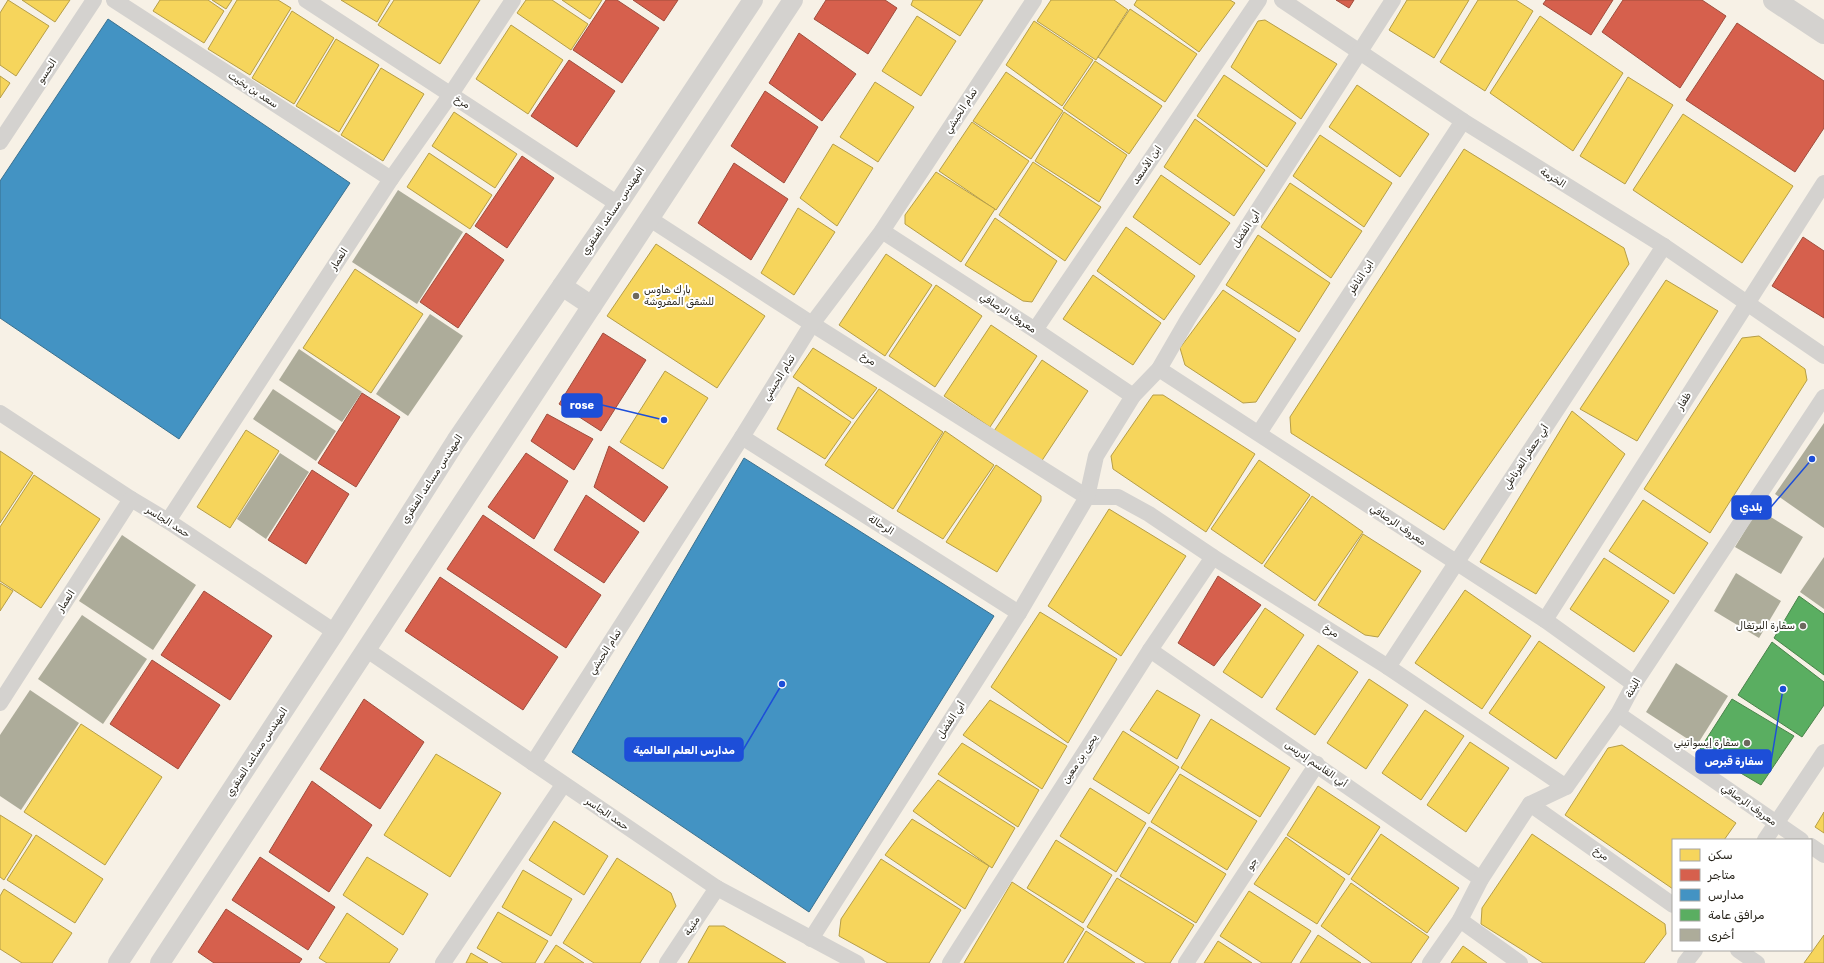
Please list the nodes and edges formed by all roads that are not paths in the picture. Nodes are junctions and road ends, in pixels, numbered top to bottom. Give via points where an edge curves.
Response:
1 (94, 0) edge
2 (114, 0) edge
3 (307, 0) edge
4 (513, 0) edge
5 (753, 0) edge
6 (793, 0) edge
7 (1034, 0) edge
8 (1260, 0) edge
9 (1282, 0) edge
10 (1393, 0) edge
11 (1774, 0) edge
12 (136, 6) edge
13 (1824, 33) edge
14 (1360, 53) junction
15 (451, 94) junction
16 (1462, 121) junction
17 (0, 142) edge
18 (391, 179) junction
19 (1824, 183) edge
20 (618, 204) junction
21 (650, 219) junction
22 (882, 231) junction
23 (1664, 246) junction
24 (562, 286) junction
25 (1746, 303) junction
26 (592, 306) junction
27 (812, 324) junction
28 (1035, 330) junction
29 (1824, 356) edge
30 (1159, 369) junction
31 (1133, 396) junction
32 (1824, 397) edge
33 (0, 413) edge
34 (1259, 433) junction
35 (742, 437) junction
36 (1087, 497) junction
37 (131, 499) junction
38 (168, 521) junction
39 (1213, 557) junction
40 (1456, 564) junction
41 (1019, 613) junction
42 (1545, 620) junction
43 (335, 632) junction
44 (367, 650) junction
45 (1150, 650) junction
46 (1388, 667) junction
47 (1634, 684) junction
48 (0, 703) edge
49 (1618, 714) junction
50 (1824, 752) edge
51 (533, 763) junction
52 (1317, 764) junction
53 (563, 785) junction
54 (1566, 788) junction
55 (1530, 804) junction
56 (1776, 823) junction
57 (1766, 839) edge
58 (1800, 839) edge
59 (1812, 847) edge
60 (1824, 855) edge
61 (1480, 879) junction
62 (717, 888) junction
63 (1672, 904) edge
64 (1460, 920) junction
65 (811, 939) junction
66 (1694, 951) edge
67 (1740, 951) edge
68 (834, 958) edge
69 (118, 963) edge
70 (160, 963) edge
71 (443, 963) edge
72 (667, 963) edge
73 (857, 963) edge
74 (950, 963) edge
75 (1186, 963) edge
76 (1430, 963) edge
77 (1520, 963) edge
78 (1685, 963) edge
79 (1758, 963) edge

1 - 17 street, الحسو
2 - 12 street, سعد بن بخيت
3 - 15 street, مرخ
4 - 15 street, العمار
5 - 20 street, المهندس مساعد العنقري
6 - 21 street
7 - 22 street, تمام الحبشي
8 - 28 street, ابن الأسعد
9 - 14 street, الخرمة
10 - 14 street, أبي الفضل
11 - 13 main road
12 - 18 street, سعد بن بخيت
14 - 16 street, الخرمة
14 - 30 street, أبي الفضل via 1188,319
15 - 18 street, العمار
15 - 20 street, مرخ
16 - 23 street, الخرمة
16 - 34 street, ابن الناظر
18 - 38 street, العمار
19 - 25 street, ظفار
20 - 24 street, المهندس مساعد العنقري
21 - 26 street
21 - 27 street, مرخ
22 - 27 street, تمام الحبشي
22 - 28 street, معروف الرصافي
23 - 25 street, الخرمة
23 - 40 street, أبي جعفر الغرناطي
24 - 26 street
24 - 43 street, المهندس مساعد العنقري via 456,441
25 - 29 street, الخرمة
25 - 42 street, ظفار
26 - 44 street
27 - 35 street, تمام الحبشي
27 - 36 street, مرخ
28 - 31 street, معروف الرصافي
30 - 31 street, أبي الفضل
30 - 34 street, معروف الرصافي
31 - 36 street, أبي الفضل via 1096,456
32 - 47 street, البثنة
33 - 37 street, حمد الجاسر
34 - 40 street, معروف الرصافي
35 - 41 street, الرحالة
35 - 51 street, تمام الحبشي
36 - 39 street, مرخ via 1118,497 1149,514
36 - 41 street, أبي الفضل
37 - 38 street, حمد الجاسر
37 - 48 street, العمار
38 - 43 street, حمد الجاسر
39 - 45 street, يحيى بن معين
39 - 46 street, مرخ
40 - 42 street, معروف الرصافي
40 - 46 street, أبي جعفر الغرناطي
41 - 65 street, أبي الفضل
42 - 47 street, معروف الرصافي
43 - 69 street, المهندس مساعد العنقري
44 - 51 street, حمد الجاسر
44 - 70 street
45 - 52 street, أبي القاسم إدريس
45 - 74 street, يحيى بن معين
46 - 54 street, مرخ
47 - 49 street, البثنة
49 - 54 street, البثنة
49 - 56 street, معروف الرصافي
50 - 56 street
51 - 53 street, حمد الجاسر
52 - 61 street, أبي القاسم إدريس
52 - 75 street, جو
53 - 62 street, حمد الجاسر
53 - 71 street
54 - 55 street
55 - 61 street
55 - 63 street, مرخ
56 - 57 street
56 - 58 street, معروف الرصافي
59 - 60 street
61 - 64 street
62 - 65 street, حمد الجاسر
62 - 72 street, مثيبة
64 - 76 street
64 - 77 street
65 - 68 street, حمد الجاسر
66 - 78 street
67 - 79 street
68 - 73 street, حمد الجاسر

